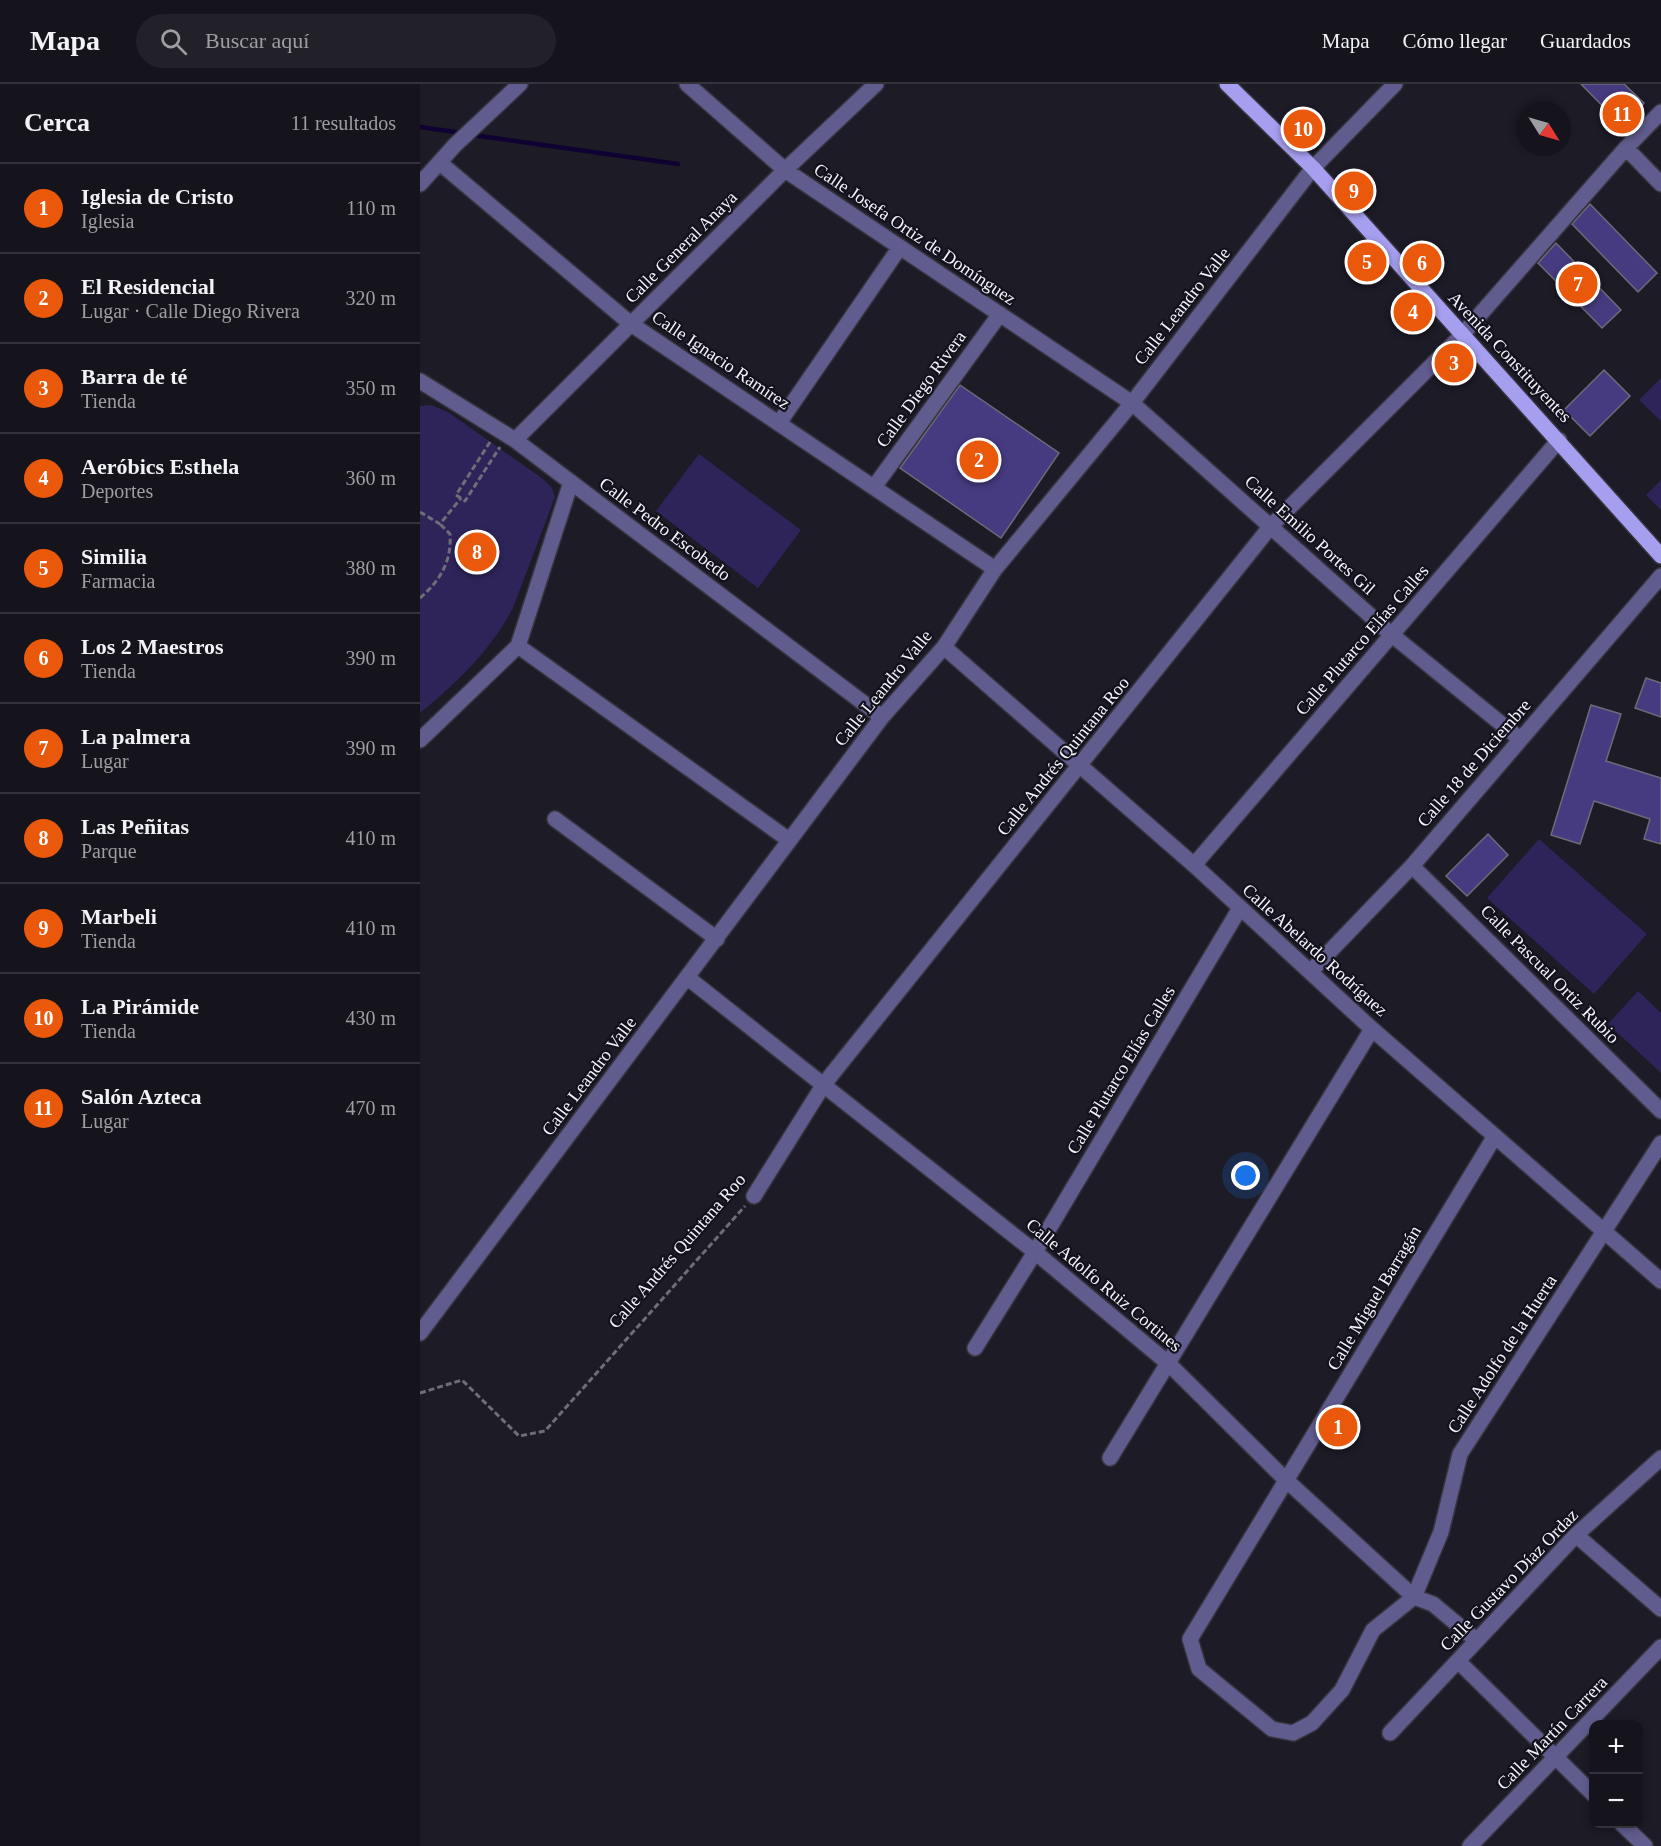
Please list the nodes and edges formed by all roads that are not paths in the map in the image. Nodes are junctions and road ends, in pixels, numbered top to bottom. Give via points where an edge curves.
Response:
1 (520, 84) edge
2 (687, 84) edge
3 (876, 84) edge
4 (1227, 84) edge
5 (1395, 84) edge
6 (1661, 112) edge
7 (1626, 148) junction
8 (440, 163) junction
9 (1314, 168) junction
10 (785, 170) junction
11 (420, 184) edge
12 (1661, 184) edge
13 (900, 247) junction
14 (1000, 314) junction
15 (632, 324) junction
16 (1461, 335) junction
17 (420, 381) edge
18 (1132, 403) junction
19 (779, 423) junction
20 (515, 440) junction
21 (1559, 440) junction
22 (571, 482) junction
23 (874, 487) junction
24 (1271, 526) junction
25 (1661, 556) edge
26 (995, 569) junction
27 (1661, 576) edge
28 (1392, 636) junction
29 (518, 646) junction
30 (944, 647) junction
31 (882, 717) junction
32 (1520, 739) junction
33 (420, 740) edge
34 (1080, 766) junction
35 (555, 819) dead end
36 (789, 840) junction
37 (1194, 865) junction
38 (1412, 866) junction
39 (1240, 908) junction
40 (717, 939) junction
41 (1311, 971) junction
42 (688, 978) junction
43 (1372, 1029) junction
44 (824, 1084) junction
45 (1661, 1111) edge
46 (1495, 1136) junction
47 (1661, 1143) edge
48 (754, 1196) road end
49 (1605, 1232) junction
50 (1035, 1252) junction
51 (1661, 1281) edge
52 (420, 1332) edge
53 (975, 1348) dead end
54 (1169, 1364) junction
55 (1110, 1458) dead end
56 (1658, 1469) edge
57 (1286, 1480) junction
58 (1576, 1535) junction
59 (1414, 1597) junction
60 (1661, 1609) edge
61 (1476, 1640) junction
62 (1661, 1647) edge
63 (1458, 1661) junction
64 (1293, 1733) joint
65 (1390, 1733) dead end
66 (1556, 1758) junction
67 (1589, 1792) edge
68 (1626, 1828) edge
69 (1470, 1846) edge
70 (1645, 1846) edge

1 - 8 street
2 - 10 street, Calle Josefa Ortiz de Domínguez
3 - 10 street, Calle General Anaya
4 - 9 main road, Avenida Constituyentes
5 - 9 street, Calle Leandro Valle
6 - 7 street, Calle Andrés Quintana Roo
7 - 12 street
7 - 16 street, Calle Andrés Quintana Roo
8 - 11 street
8 - 15 street, Calle Ignacio Ramírez
9 - 16 main road, Avenida Constituyentes
9 - 18 street, Calle Leandro Valle
10 - 13 street, Calle Josefa Ortiz de Domínguez
10 - 15 street, Calle General Anaya
13 - 14 street, Calle Josefa Ortiz de Domínguez
13 - 19 street
14 - 18 street, Calle Josefa Ortiz de Domínguez
14 - 23 street, Calle Diego Rivera
15 - 19 street, Calle Ignacio Ramírez
15 - 20 street, Calle General Anaya
16 - 21 main road, Avenida Constituyentes
16 - 24 street, Calle Andrés Quintana Roo
17 - 20 street, Calle Pedro Escobedo
18 - 24 street, Calle Emilio Portes Gil
18 - 26 street, Calle Leandro Valle
19 - 23 street, Calle Ignacio Ramírez
20 - 22 street, Calle Pedro Escobedo
21 - 25 main road, Avenida Constituyentes
21 - 28 street, Calle Plutarco Elías Calles
22 - 29 street
22 - 31 street, Calle Pedro Escobedo
23 - 26 street, Calle Ignacio Ramírez
24 - 28 street, Calle Emilio Portes Gil
24 - 34 street, Calle Andrés Quintana Roo
26 - 30 street, Calle Leandro Valle
27 - 32 street, Calle 18 de Diciembre
28 - 32 street, Calle Emilio Portes Gil
28 - 37 street, Calle Plutarco Elías Calles
29 - 33 street
29 - 36 street
30 - 31 street, Calle Leandro Valle
30 - 34 street, Calle Abelardo Rodríguez
31 - 36 street, Calle Leandro Valle
32 - 38 street, Calle 18 de Diciembre
34 - 37 street, Calle Abelardo Rodríguez
34 - 44 street, Calle Andrés Quintana Roo
35 - 40 street
36 - 40 street, Calle Leandro Valle
37 - 39 street, Calle Abelardo Rodríguez
38 - 41 street, Calle 18 de Diciembre
38 - 45 street, Calle Pascual Ortiz Rubio
39 - 41 street, Calle Abelardo Rodríguez
39 - 50 street, Calle Plutarco Elías Calles
40 - 42 street, Calle Leandro Valle
41 - 43 street, Calle Abelardo Rodríguez
42 - 44 street, Calle Adolfo Ruiz Cortines
42 - 52 street, Calle Leandro Valle
43 - 46 street, Calle Abelardo Rodríguez
43 - 54 street
44 - 48 street, Calle Andrés Quintana Roo
44 - 50 street, Calle Adolfo Ruiz Cortines
46 - 49 street, Calle Abelardo Rodríguez
46 - 57 street, Calle Miguel Barragán
47 - 49 street, Calle Adolfo de la Huerta
49 - 51 street, Calle Abelardo Rodríguez
49 - 59 street, Calle Adolfo de la Huerta via 1460,1454 1442,1532
50 - 53 street, Calle Plutarco Elías Calles
50 - 54 street, Calle Adolfo Ruiz Cortines
54 - 55 street
54 - 57 street, Calle Adolfo Ruiz Cortines
56 - 58 street, Calle Gustavo Díaz Ordaz
57 - 59 street, Calle Adolfo Ruiz Cortines
57 - 64 street, Calle Miguel Barragán via 1190,1639 1199,1669 1272,1730
58 - 60 street
58 - 61 street, Calle Gustavo Díaz Ordaz
59 - 61 street, Calle Adolfo Ruiz Cortines via 1432,1604
59 - 64 street, Calle Adolfo de la Huerta via 1373,1630 1342,1690 1312,1723
61 - 63 street, Calle Gustavo Díaz Ordaz
62 - 66 street, Calle Martín Carrera
63 - 65 street, Calle Gustavo Díaz Ordaz
63 - 66 street
66 - 67 street
66 - 69 street, Calle Martín Carrera
68 - 70 street

